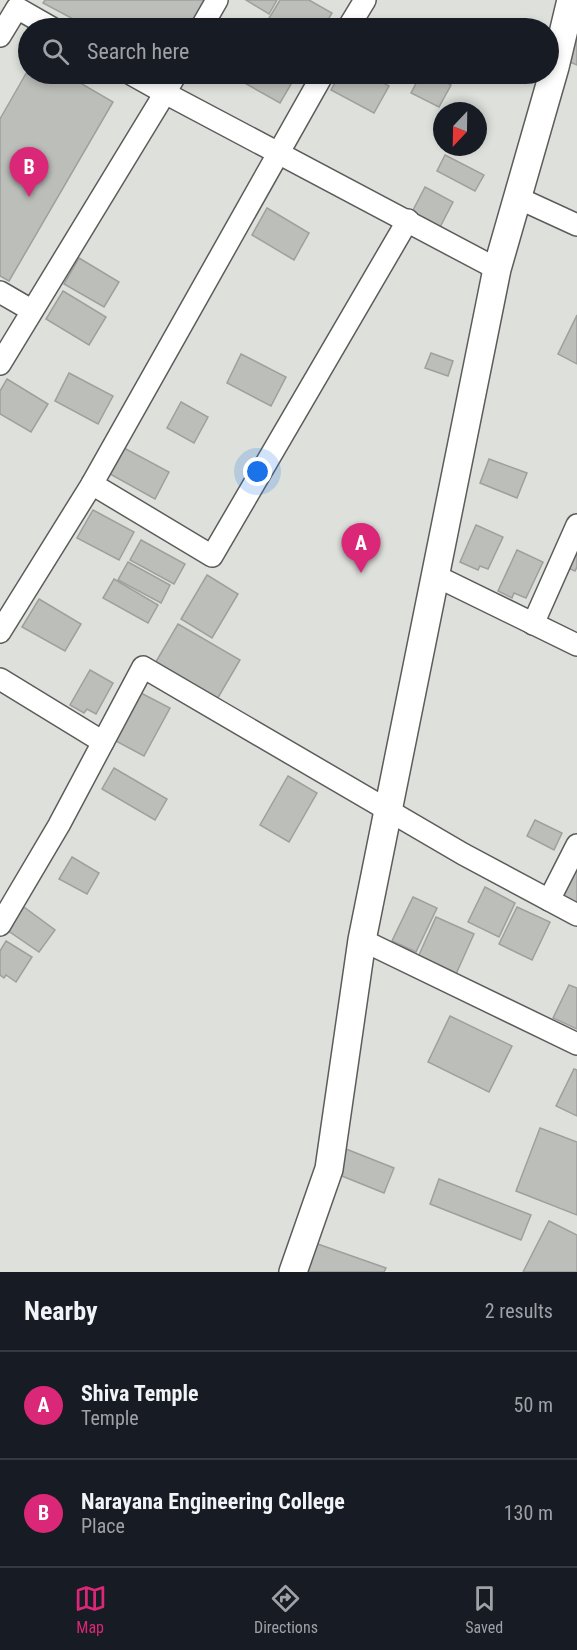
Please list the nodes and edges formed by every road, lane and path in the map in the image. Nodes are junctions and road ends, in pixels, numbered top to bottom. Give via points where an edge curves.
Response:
1 (217, 0) edge
2 (364, 0) edge
3 (572, 0) edge
4 (20, 4) edge
5 (39, 18) edge
6 (207, 18) edge
7 (354, 18) edge
8 (0, 36) edge
9 (559, 51) edge
10 (149, 84) edge
11 (170, 84) edge
12 (317, 84) edge
13 (550, 84) edge
14 (165, 93) junction
15 (278, 151) junction
16 (516, 197) junction
17 (408, 220) junction
18 (577, 225) edge
19 (497, 269) junction
20 (0, 292) edge
21 (31, 310) junction
22 (0, 364) edge
23 (92, 484) junction
24 (577, 525) edge
25 (436, 576) junction
26 (533, 624) junction
27 (0, 632) edge
28 (577, 645) edge
29 (0, 679) edge
30 (103, 742) junction
31 (388, 810) junction
32 (577, 845) edge
33 (549, 900) junction
34 (577, 915) edge
35 (0, 925) edge
36 (362, 940) junction
37 (577, 1044) edge
38 (292, 1272) edge

1 - 6 street
2 - 7 street
3 - 9 street
4 - 5 street
4 - 8 street
10 - 14 street
11 - 14 street
12 - 15 street
13 - 16 street
14 - 15 street
14 - 21 street
15 - 17 street
15 - 23 street
16 - 18 street
16 - 19 street
17 - 19 street
17 - 23 street via 212,556
19 - 25 street
20 - 21 street
21 - 22 street
23 - 27 street
24 - 26 street
25 - 26 street
25 - 31 street
26 - 28 street
29 - 30 street
30 - 31 street via 143,667
30 - 35 street
31 - 33 street
31 - 36 street
32 - 33 street
33 - 34 street
36 - 37 street
36 - 38 street via 329,1169

